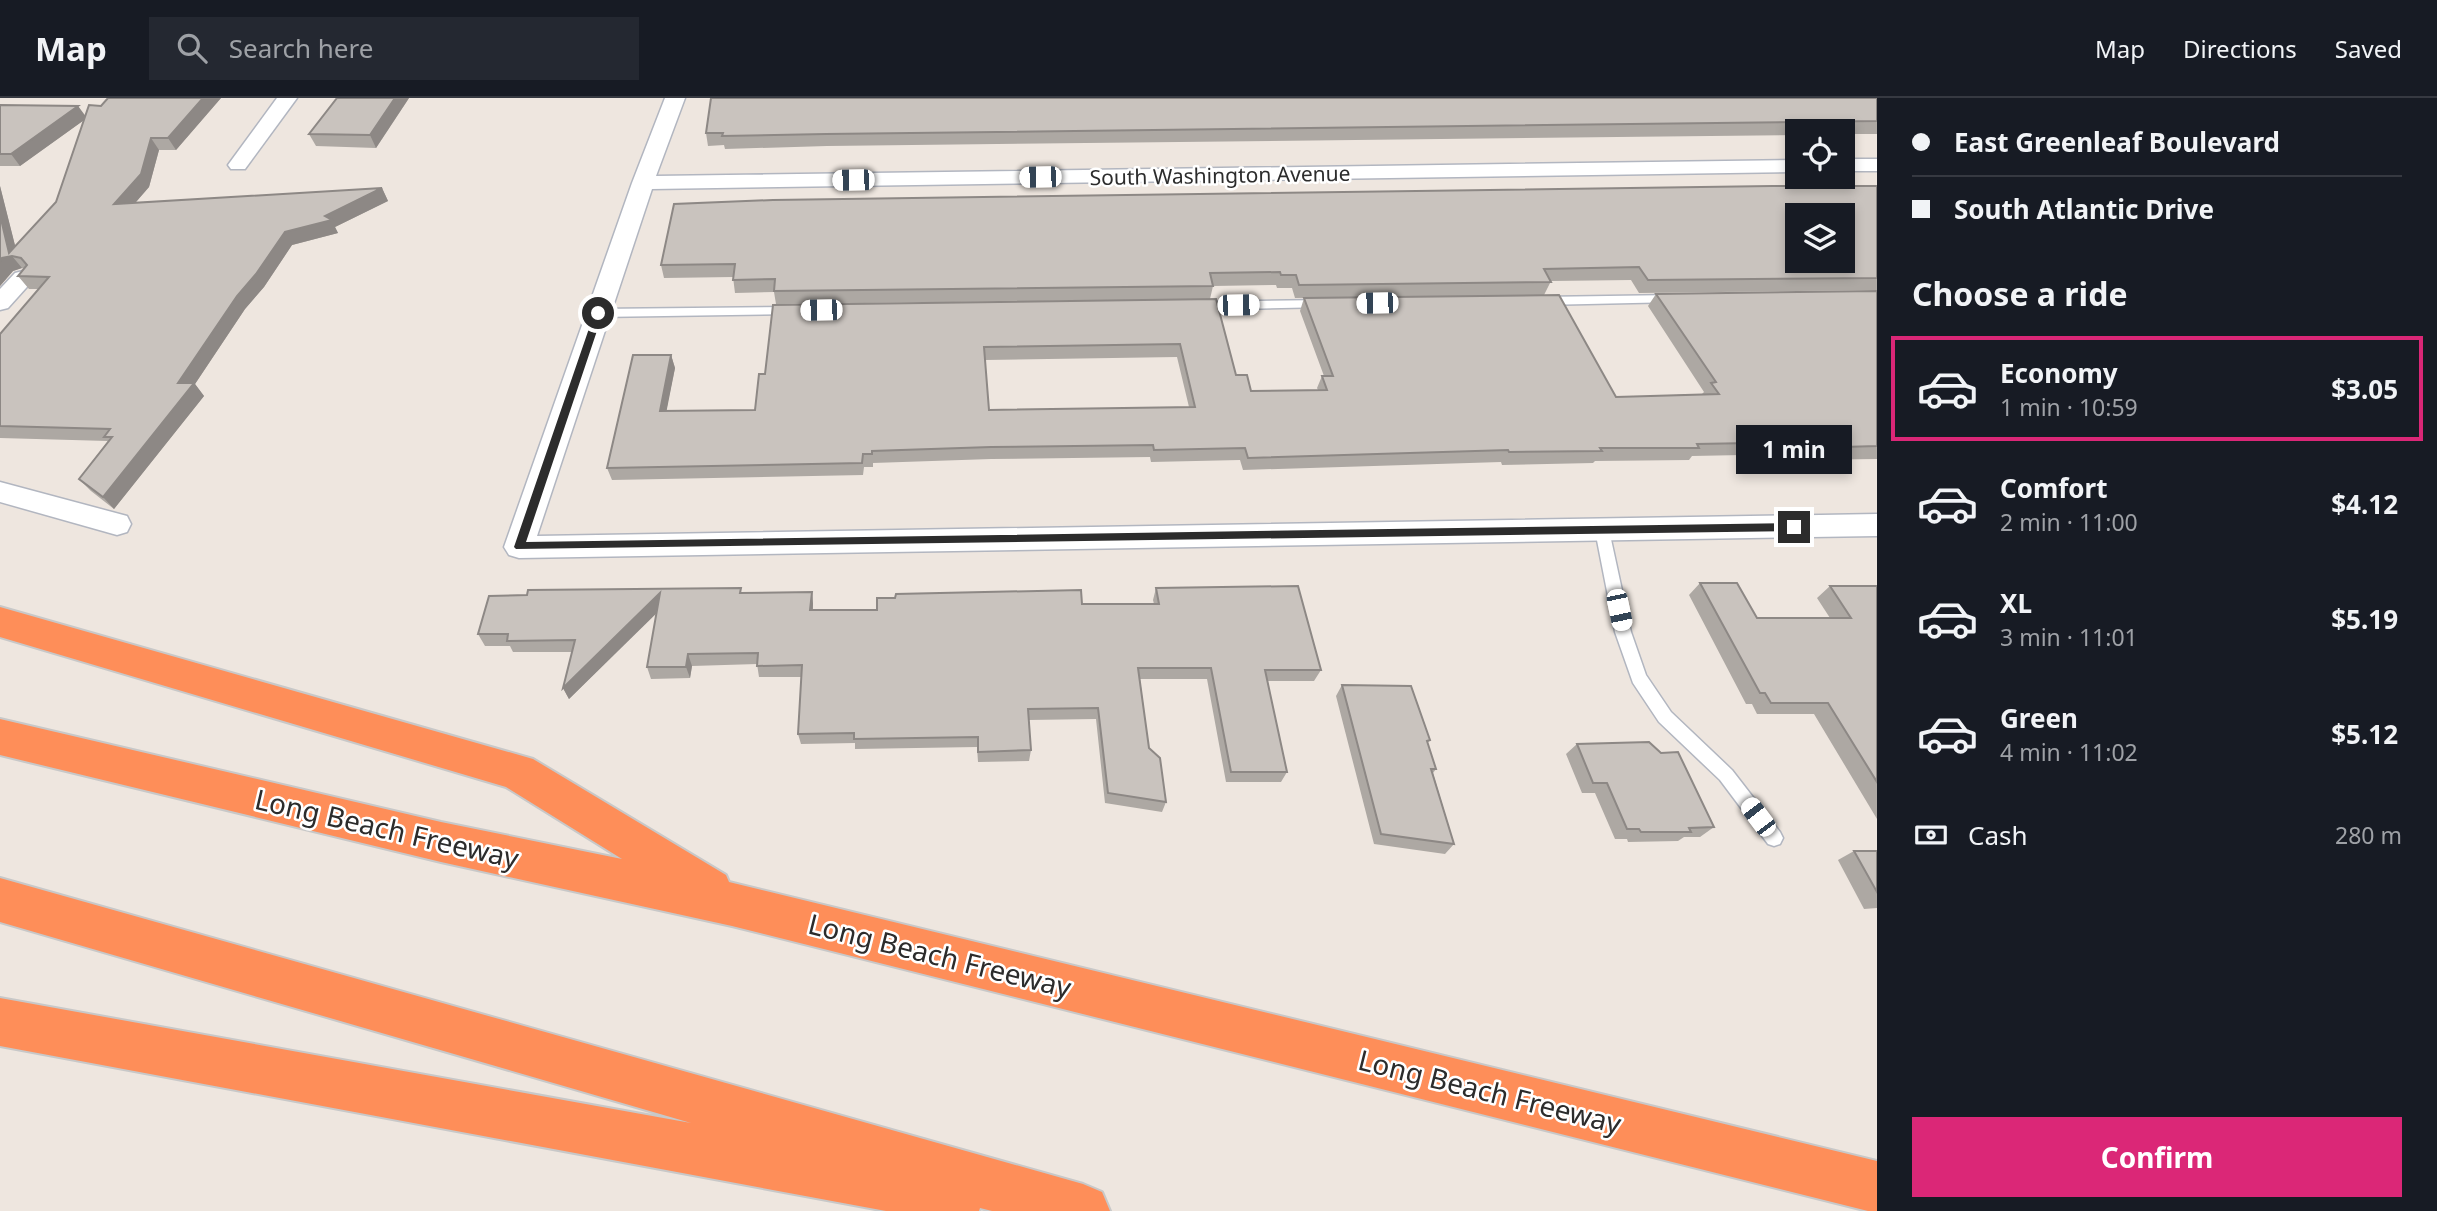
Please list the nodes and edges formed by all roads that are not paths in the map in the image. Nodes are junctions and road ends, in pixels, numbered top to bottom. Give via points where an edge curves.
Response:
1 (287, 98) edge
2 (675, 98) edge
3 (238, 165) dead end
4 (1855, 165) edge
5 (1877, 165) edge
6 (1785, 166) edge
7 (643, 183) junction
8 (23, 278) edge
9 (1682, 299) edge
10 (1530, 301) edge
11 (0, 303) edge
12 (1335, 304) edge
13 (1182, 306) edge
14 (807, 311) edge
15 (598, 313) junction
16 (0, 492) edge
17 (117, 524) dead end
18 (1877, 525) edge
19 (1602, 530) junction
20 (0, 622) edge
21 (0, 737) edge
22 (1774, 838) dead end
23 (0, 900) edge
24 (732, 904) junction
25 (0, 1022) edge
26 (1877, 1186) edge
27 (1030, 1211) edge
28 (1083, 1211) edge

1 - 3 street
2 - 7 street
4 - 5 street
6 - 7 street, South Washington Avenue
7 - 15 street
8 - 11 street
9 - 10 lane
12 - 13 lane
14 - 15 lane
15 - 19 street via 519,547
16 - 17 street
18 - 19 street
19 - 22 lane via 1623,632 1639,678 1665,717 1726,775
20 - 24 highway via 518,772
21 - 24 highway, Long Beach Freeway via 441,842
23 - 28 highway
24 - 26 highway, Long Beach Freeway
25 - 27 highway

